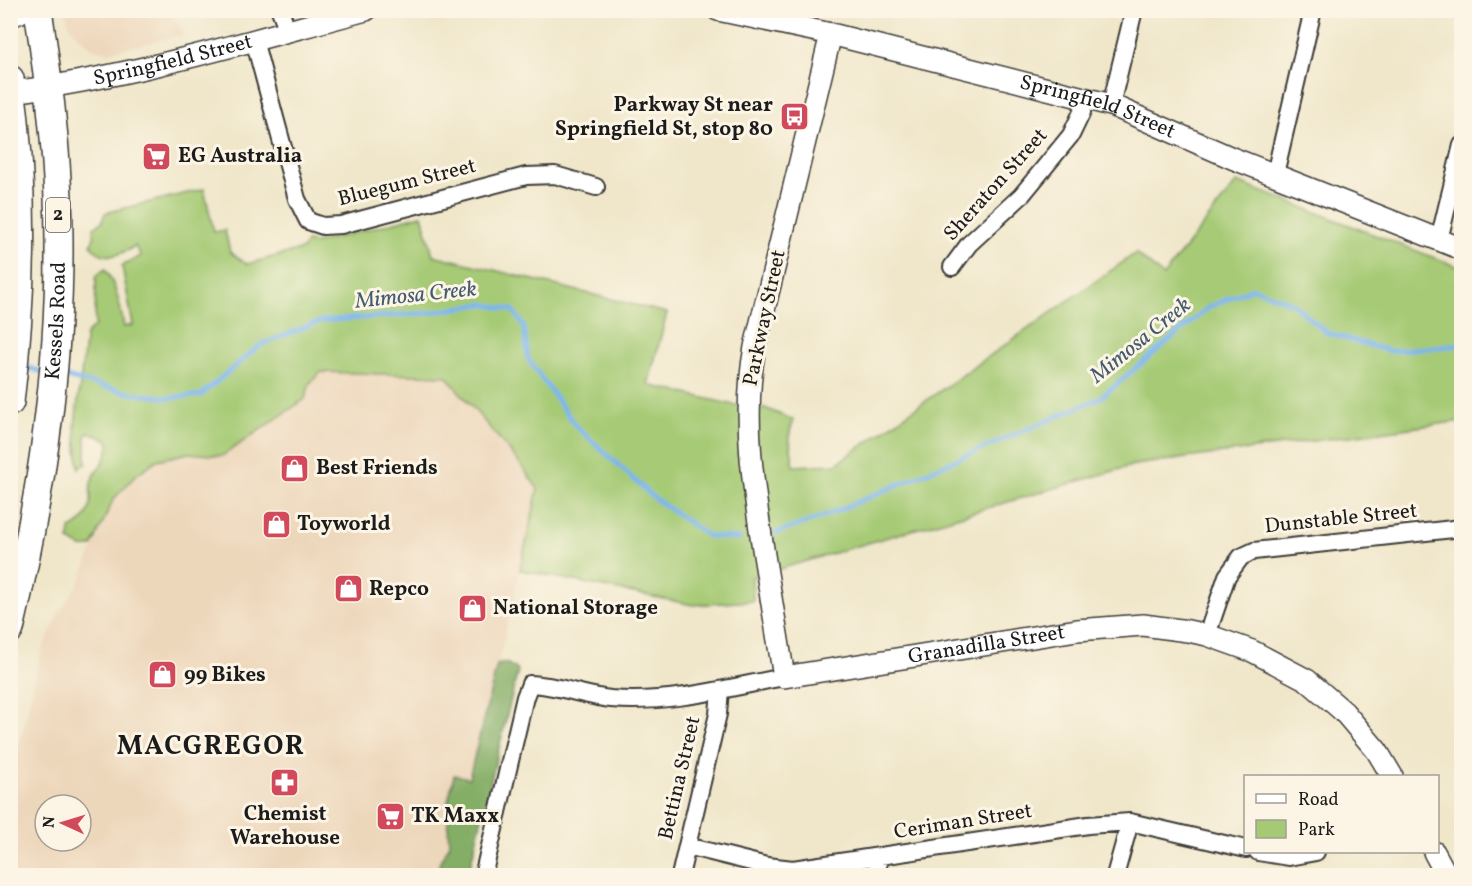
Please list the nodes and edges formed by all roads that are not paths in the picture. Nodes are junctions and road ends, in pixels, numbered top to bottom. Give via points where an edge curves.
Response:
1 (18, 10) edge
2 (38, 10) edge
3 (280, 10) edge
4 (366, 10) edge
5 (718, 10) edge
6 (1134, 10) edge
7 (1313, 10) edge
8 (10, 14) edge
9 (288, 31) junction
10 (831, 34) junction
11 (254, 40) junction
12 (11, 85) edge
13 (50, 87) junction
14 (1084, 98) junction
15 (1111, 105) junction
16 (1461, 145) edge
17 (1275, 174) junction
18 (596, 187) dead end
19 (1439, 240) junction
20 (1461, 249) edge
21 (952, 267) dead end
22 (12, 393) edge
23 (1461, 528) edge
24 (16, 579) edge
25 (10, 629) edge
26 (1207, 635) junction
27 (784, 677) junction
28 (720, 690) junction
29 (1391, 775) edge
30 (1130, 822) junction
31 (687, 846) junction
32 (1244, 849) edge
33 (1264, 853) edge
34 (1311, 853) edge
35 (1435, 853) edge
36 (880, 857) junction
37 (483, 876) edge
38 (680, 876) edge
39 (876, 876) edge
40 (1116, 876) edge
41 (1447, 876) edge

1 - 8 highway
2 - 13 highway, Kessels Road / 2
3 - 9 street
4 - 9 street, Springfield Street
5 - 10 street, Springfield Street
6 - 15 street
7 - 17 street
9 - 11 street, Springfield Street
10 - 14 street, Springfield Street
10 - 27 street, Parkway Street via 749,378 754,495
11 - 13 street, Springfield Street
11 - 18 street, Bluegum Street via 297,199 308,221 323,226 340,225 526,176 555,175
12 - 13 street, Springfield Street
12 - 22 highway, Kessels Road / 2 via 19,201
13 - 24 highway, Kessels Road / 2 via 58,185 56,342 34,522
14 - 15 street, Springfield Street
14 - 21 street, Sheraton Street via 1071,135 1021,196 969,244
15 - 17 street, Springfield Street
16 - 19 street
17 - 19 street, Springfield Street
19 - 20 street, Springfield Street
23 - 26 street, Dunstable Street via 1254,551 1241,557 1227,576
24 - 25 highway, Kessels Road / 2
26 - 27 street, Granadilla Street via 1143,625 1077,630
26 - 29 street, Granadilla Street via 1267,658 1306,680 1344,712 1377,751
27 - 28 street, Granadilla Street
28 - 31 street, Bettina Street via 718,714
28 - 37 street, Granadilla Street via 671,699 636,700 530,684
30 - 32 street, Ceriman Street
30 - 36 street, Ceriman Street
30 - 40 street
31 - 36 street, Ceriman Street via 793,869
31 - 38 street, Bettina Street
33 - 34 street via 1289,857
35 - 41 street
36 - 39 street

